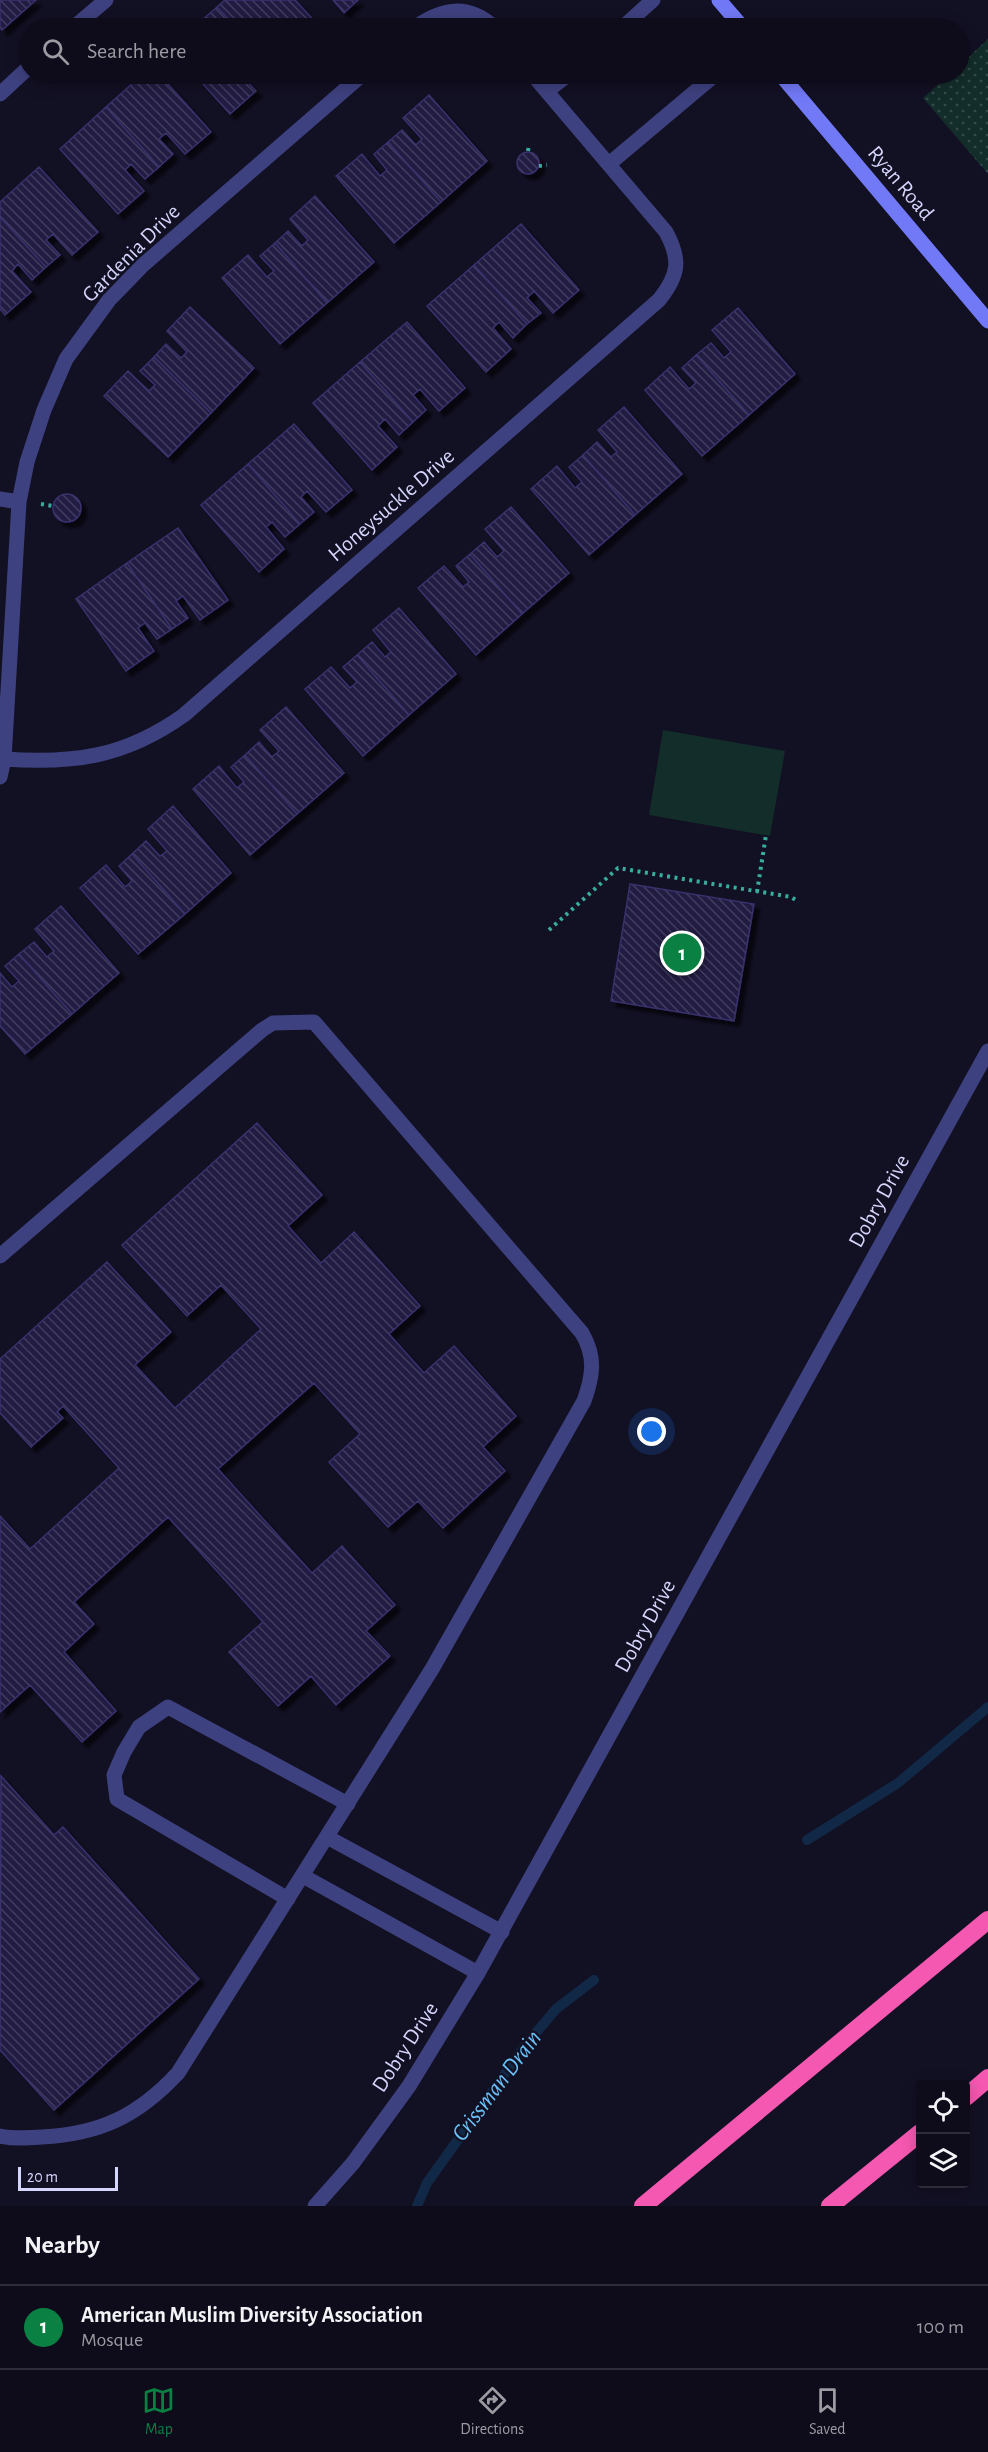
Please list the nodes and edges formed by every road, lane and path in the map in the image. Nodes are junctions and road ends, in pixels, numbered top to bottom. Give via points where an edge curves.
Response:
1 (106, 0) edge
2 (653, 0) edge
3 (722, 1) edge
4 (85, 18) edge
5 (431, 18) edge
6 (481, 18) edge
7 (633, 18) edge
8 (735, 18) edge
9 (18, 77) edge
10 (351, 84) edge
11 (541, 84) edge
12 (556, 84) edge
13 (704, 84) edge
14 (788, 84) edge
15 (548, 91) junction
16 (0, 94) edge
17 (529, 144) dead end
18 (528, 151) dead end
19 (609, 164) junction
20 (548, 165) dead end
21 (539, 166) dead end
22 (988, 321) edge
23 (0, 499) edge
24 (19, 502) junction
25 (4, 759) junction
26 (0, 777) edge
27 (766, 836) dead end
28 (757, 892) junction
29 (799, 902) dead end
30 (549, 930) dead end
31 (988, 1052) edge
32 (0, 1256) edge
33 (348, 1804) junction
34 (327, 1837) junction
35 (303, 1876) junction
36 (288, 1899) junction
37 (988, 1920) edge
38 (502, 1932) junction
39 (478, 1973) junction
40 (988, 2078) edge
41 (970, 2094) edge
42 (920, 2134) edge
43 (0, 2136) edge
44 (315, 2206) edge
45 (643, 2206) edge
46 (830, 2206) edge

1 - 4 street
2 - 7 street
3 - 8 main road
5 - 6 street via 454,11
9 - 16 street
10 - 24 street, Gardenia Drive via 143,265 109,300 66,359 27,462
11 - 15 street
12 - 15 street
13 - 19 street
14 - 22 main road, Ryan Road
15 - 19 street, Honeysuckle Drive
17 - 18 path
19 - 25 street, Honeysuckle Drive via 666,232 675,249 674,277 659,300 206,698 160,732 134,745 61,762
20 - 21 path
23 - 24 street
24 - 25 street, Gardenia Drive
25 - 26 street
27 - 28 path
28 - 29 path via 791,897
28 - 30 path via 618,868
31 - 38 street, Dobry Drive
32 - 33 street via 262,1030 273,1023 314,1022 582,1333 592,1353 593,1367 584,1401 432,1669
33 - 34 street
33 - 36 street via 168,1707 139,1727 114,1775 117,1799
34 - 35 street
34 - 38 street
35 - 36 street
35 - 39 street
36 - 43 street via 178,2073 158,2094 110,2124 69,2135
37 - 45 highway
38 - 39 street, Dobry Drive
39 - 44 street, Dobry Drive via 409,2086 353,2163
40 - 41 highway
42 - 46 highway

